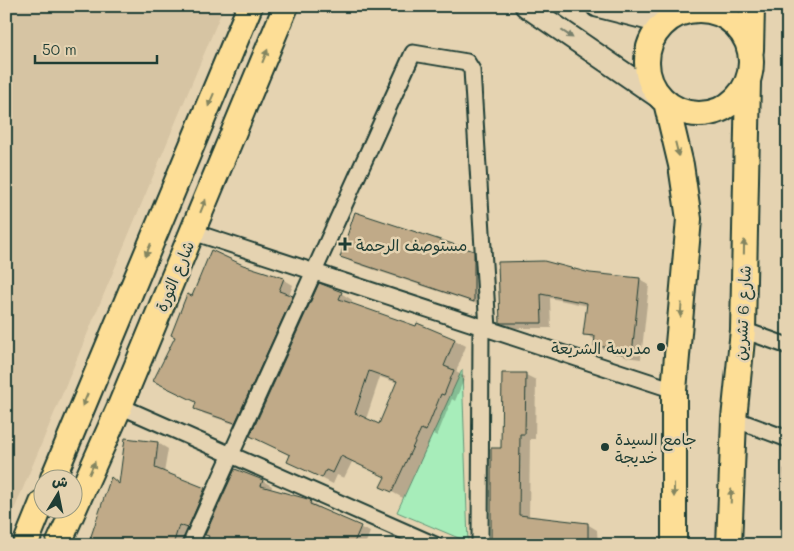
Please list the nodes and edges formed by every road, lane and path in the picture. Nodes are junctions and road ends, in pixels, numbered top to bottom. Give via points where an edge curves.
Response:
1 (250, 6) edge
2 (286, 6) edge
3 (526, 6) edge
4 (596, 6) edge
5 (752, 6) edge
6 (666, 15) edge
7 (751, 54) junction
8 (748, 81) junction
9 (666, 102) junction
10 (193, 232) junction
11 (312, 271) junction
12 (485, 328) junction
13 (743, 330) junction
14 (788, 346) edge
15 (674, 390) junction
16 (120, 406) junction
17 (734, 420) junction
18 (788, 439) edge
19 (230, 456) junction
20 (56, 468) edge
21 (36, 518) edge
22 (25, 545) edge
23 (58, 545) edge
24 (190, 545) edge
25 (435, 545) edge
26 (480, 545) edge
27 (674, 545) edge
28 (728, 545) edge

1 -> 20 main road, شارع الثورة
10 -> 2 main road, شارع الثورة
3 -> 9 main road
4 - 6 main road
5 - 7 main road
6 - 7 main road via 709,10 724,16 737,26
6 - 9 main road via 653,37 648,54 648,72 654,88
7 - 8 main road
8 - 9 main road via 727,106 712,112 696,114
13 -> 8 main road, شارع 6 تشرين
9 -> 15 main road via 690,219
10 - 11 street
10 - 16 main road, شارع الثورة
11 - 12 street
11 - 12 street via 410,57 418,52 466,62 472,70
11 - 19 street
12 - 15 street
12 - 26 street
13 - 14 street
13 - 17 main road, شارع 6 تشرين
15 -> 27 main road
16 - 19 street
23 -> 16 main road, شارع الثورة
17 - 18 street
28 -> 17 main road, شارع 6 تشرين
19 - 24 street
19 - 25 street
21 - 22 main road

